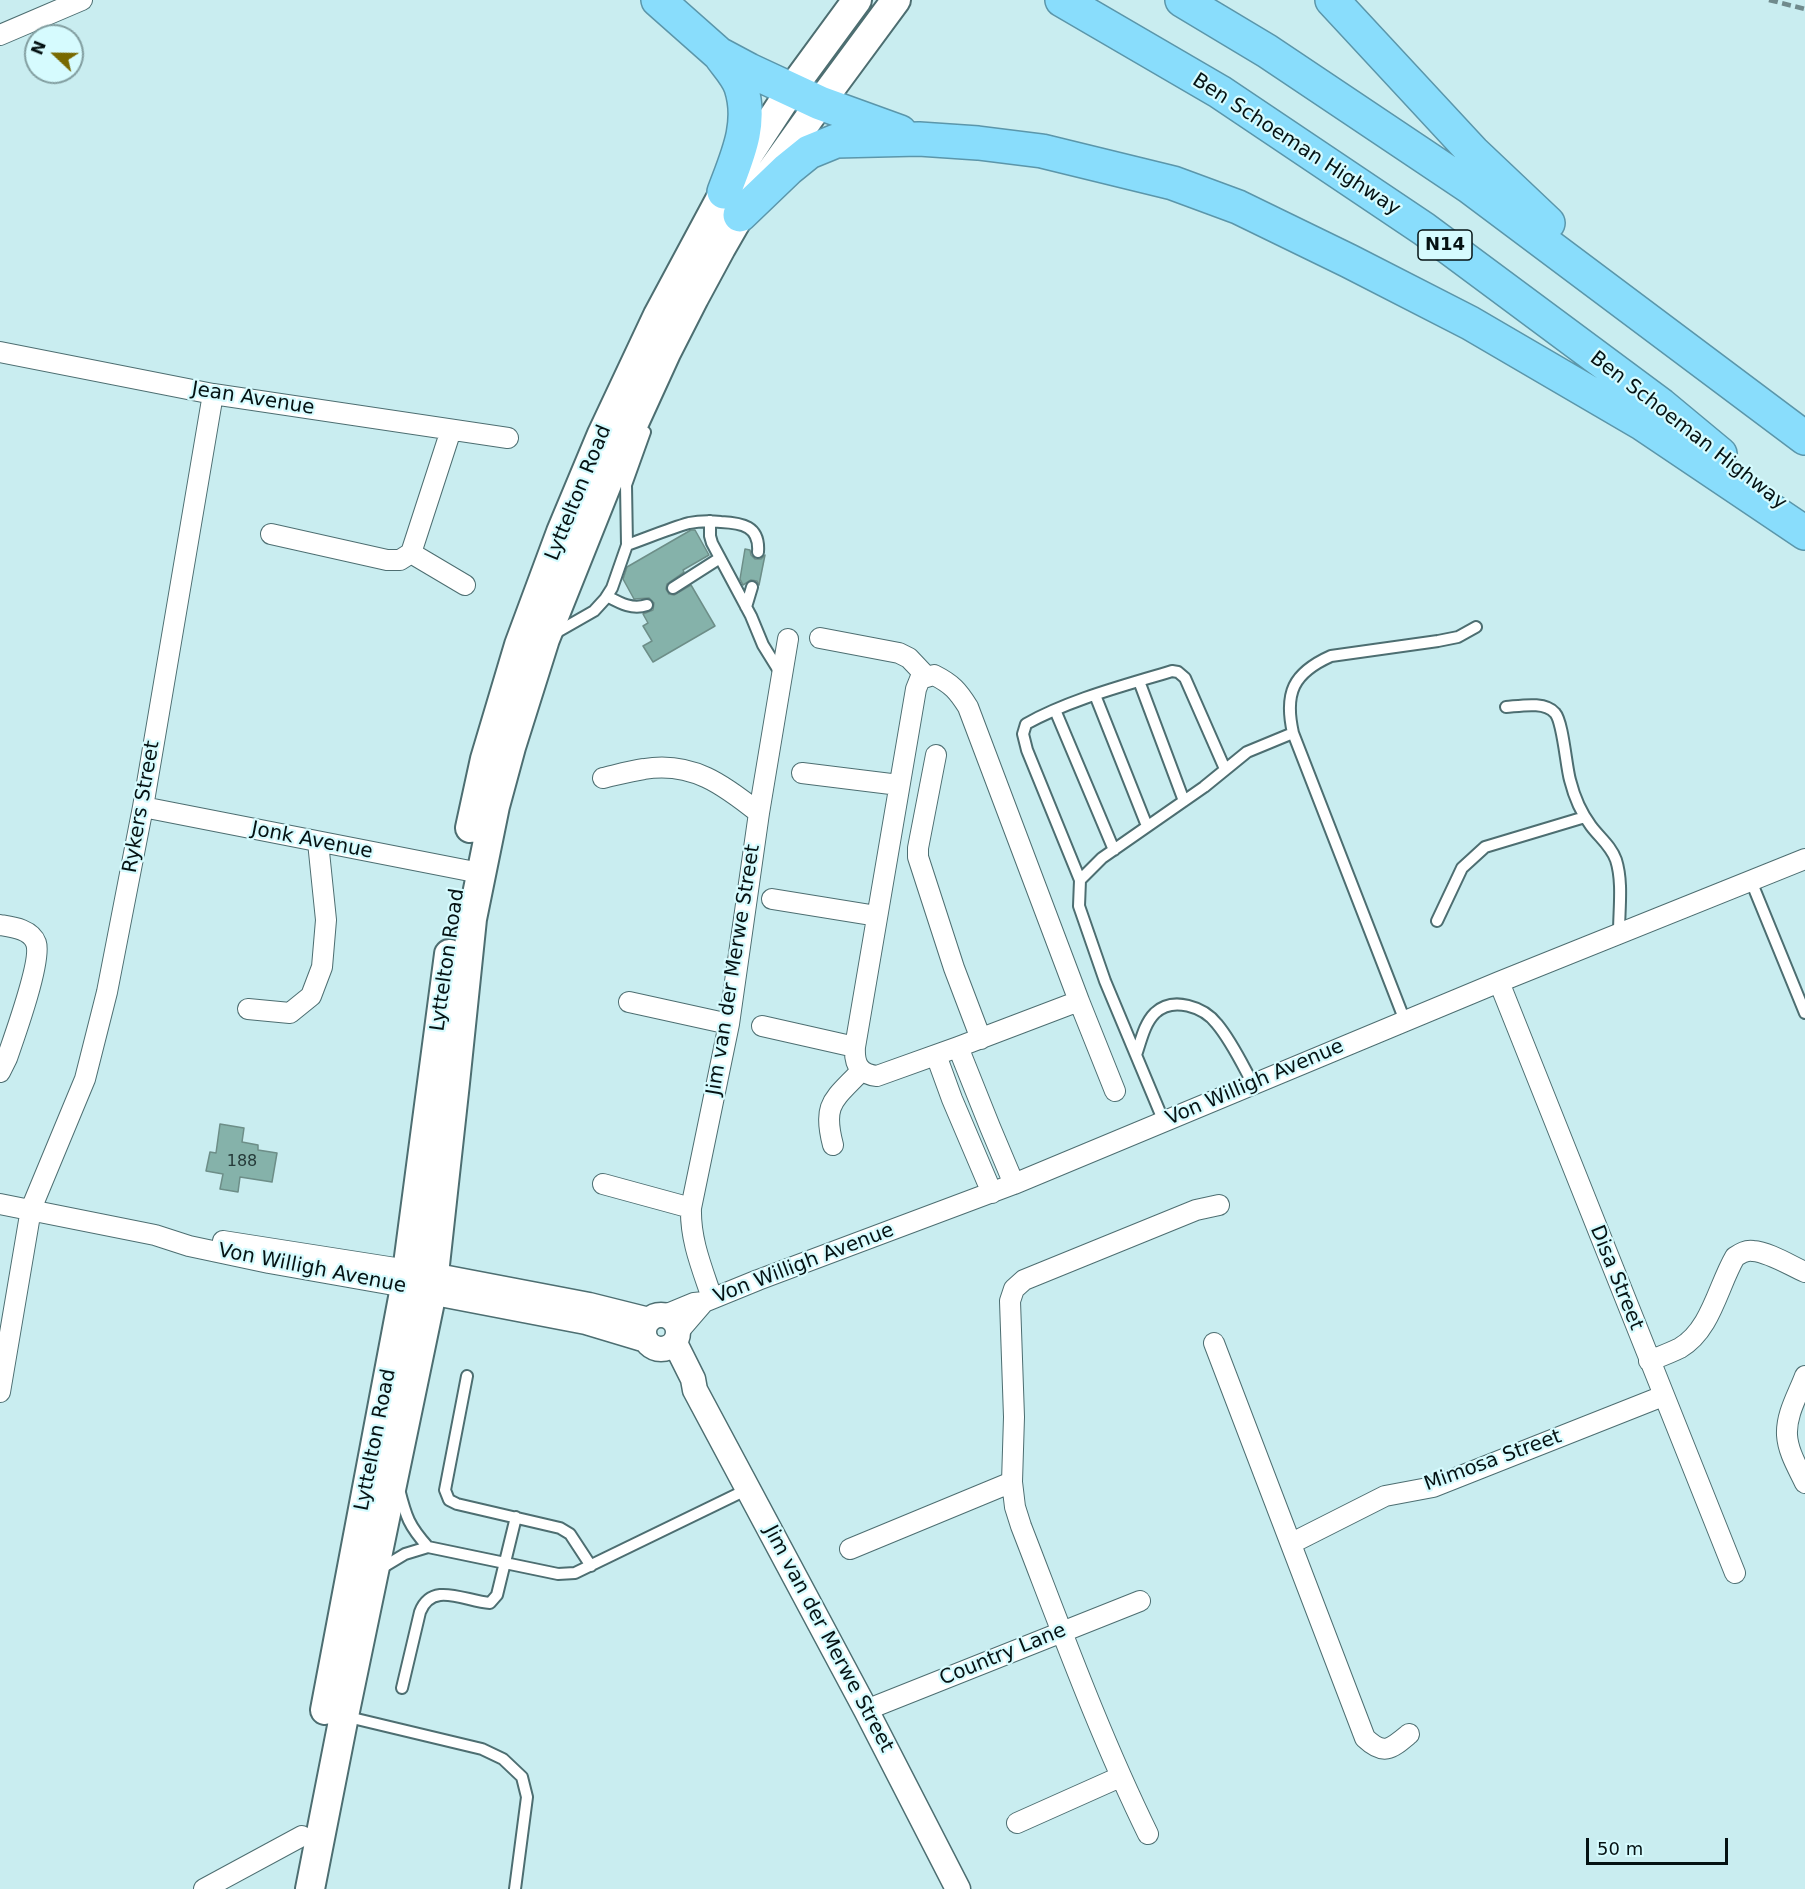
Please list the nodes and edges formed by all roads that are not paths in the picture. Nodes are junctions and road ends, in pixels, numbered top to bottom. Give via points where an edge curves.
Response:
1 (82, 0) edge
2 (658, 0) edge
3 (857, 0) edge
4 (896, 0) edge
5 (1062, 0) edge
6 (1182, 0) edge
7 (1332, 0) edge
8 (0, 35) edge
9 (719, 54) junction
10 (806, 97) junction
11 (919, 139) junction
12 (732, 204) junction
13 (0, 352) edge
14 (666, 353) junction
15 (213, 394) junction
16 (451, 430) junction
17 (1805, 431) edge
18 (508, 438) dead end
19 (1805, 438) edge
20 (710, 521) junction
21 (1805, 524) edge
22 (1805, 533) edge
23 (271, 534) dead end
24 (627, 545) junction
25 (758, 552) dead end
26 (411, 553) junction
27 (720, 558) junction
28 (465, 585) dead end
29 (752, 587) dead end
30 (673, 588) dead end
31 (608, 596) junction
32 (647, 605) dead end
33 (746, 608) junction
34 (1476, 627) dead end
35 (820, 638) dead end
36 (545, 639) junction
37 (788, 639) dead end
38 (782, 675) junction
39 (926, 676) junction
40 (1138, 681) junction
41 (1095, 695) junction
42 (1506, 707) dead end
43 (1055, 710) junction
44 (1293, 733) junction
45 (936, 755) dead end
46 (1225, 769) junction
47 (802, 773) dead end
48 (603, 778) dead end
49 (899, 786) junction
50 (1184, 801) junction
51 (143, 807) junction
52 (759, 813) junction
53 (1585, 817) junction
54 (1147, 826) junction
55 (318, 842) junction
56 (1114, 850) junction
57 (1805, 859) edge
58 (471, 872) junction
59 (1080, 880) junction
60 (1751, 880) junction
61 (772, 899) dead end
62 (877, 916) junction
63 (1437, 921) dead end
64 (0, 925) edge
65 (1619, 933) junction
66 (1499, 982) junction
67 (1079, 1001) junction
68 (629, 1002) dead end
69 (248, 1009) dead end
70 (1805, 1012) edge
71 (1405, 1021) junction
72 (729, 1024) junction
73 (762, 1026) dead end
74 (981, 1039) junction
75 (855, 1047) junction
76 (958, 1047) junction
77 (936, 1055) junction
78 (1136, 1055) junction
79 (861, 1071) junction
80 (0, 1072) edge
81 (1253, 1084) junction
82 (1115, 1091) dead end
83 (1164, 1122) junction
84 (833, 1144) dead end
85 (603, 1184) dead end
86 (1014, 1184) junction
87 (992, 1193) junction
88 (0, 1204) edge
89 (1219, 1205) dead end
90 (691, 1208) junction
91 (31, 1209) junction
92 (1805, 1272) edge
93 (420, 1281) junction
94 (708, 1300) junction
95 (662, 1333) junction
96 (1214, 1343) dead end
97 (1649, 1361) junction
98 (467, 1376) dead end
99 (1805, 1376) edge
100 (0, 1392) edge
101 (1664, 1396) junction
102 (395, 1473) junction
103 (1012, 1482) junction
104 (1805, 1483) edge
105 (748, 1488) junction
106 (516, 1517) junction
107 (1292, 1543) junction
108 (428, 1547) junction
109 (850, 1549) dead end
110 (505, 1563) junction
111 (591, 1566) junction
112 (374, 1573) junction
113 (1735, 1573) dead end
114 (1140, 1601) dead end
115 (1061, 1631) junction
116 (402, 1688) dead end
117 (866, 1710) junction
118 (344, 1716) junction
119 (1409, 1734) dead end
120 (1120, 1777) junction
121 (1017, 1823) dead end
122 (1148, 1834) dead end
123 (302, 1836) junction
124 (204, 1889) edge
125 (291, 1889) edge
126 (310, 1889) edge
127 (515, 1889) edge
128 (958, 1889) edge

1 - 8 street
2 - 9 highway
3 - 10 main road
4 - 10 main road
5 - 21 highway, Ben Schoeman Highway / N14 via 1220,92 1424,229 1661,405
6 - 19 highway via 1267,51 1470,187
7 - 17 highway via 1473,152 1568,241
9 - 10 highway
9 - 12 highway via 740,84 745,105 744,140
10 - 11 highway
10 - 12 main road, Lyttelton Road
11 - 12 highway via 836,141 809,152
11 - 22 highway via 1042,151 1173,183 1238,207 1480,329 1643,424
12 - 14 main road, Lyttelton Road via 721,248
12 - 58 main road, Lyttelton Road via 658,315 561,532 519,645 485,759
13 - 15 street, Jean Avenue
14 - 24 lane via 626,485
14 - 36 main road, Lyttelton Road via 613,470
15 - 16 street, Jean Avenue
15 - 51 street, Rykers Street
16 - 18 street, Jean Avenue
16 - 26 street
20 - 24 lane via 691,523
20 - 25 lane via 749,527 757,537
20 - 27 lane via 710,536
23 - 26 street via 387,560 400,560
24 - 31 lane
26 - 28 street
27 - 30 lane
27 - 33 lane
29 - 33 lane
31 - 32 lane via 625,605
31 - 36 lane via 594,611
33 - 38 lane
34 - 44 lane via 1458,637 1331,656 1317,662 1303,674 1291,694 1288,706
35 - 39 street via 899,652
36 - 58 main road, Lyttelton Road
37 - 38 street, Jim van der Merwe Street
38 - 52 street, Jim van der Merwe Street
39 - 49 street via 916,689
39 - 67 street via 934,675 950,683 968,707
40 - 41 lane
40 - 46 lane via 1172,671 1185,678
40 - 50 lane
41 - 43 lane
41 - 54 lane
42 - 53 lane via 1543,706 1555,713 1570,782
43 - 56 lane
43 - 59 lane via 1026,723 1023,734
44 - 46 lane via 1247,752
44 - 71 lane
45 - 74 street via 918,857
46 - 50 lane
47 - 49 street
48 - 52 street via 646,769 679,769 719,783
49 - 62 street
50 - 54 lane
51 - 55 street, Jonk Avenue
51 - 91 street, Rykers Street via 107,992 85,1079
52 - 72 street, Jim van der Merwe Street
53 - 63 lane via 1485,847 1462,868
53 - 65 lane via 1616,860
54 - 56 lane
55 - 58 street, Jonk Avenue
55 - 69 street via 326,920 322,966 311,996 290,1013
56 - 59 lane
57 - 60 street, Von Willigh Avenue
58 - 93 main road, Lyttelton Road via 431,1086
59 - 78 lane via 1079,906
60 - 65 street, Von Willigh Avenue
60 - 70 lane
61 - 62 street
62 - 75 street
64 - 80 street via 21,929 37,944 36,962
65 - 66 street, Von Willigh Avenue
66 - 71 street, Von Willigh Avenue
66 - 97 street, Disa Street
67 - 74 street
67 - 82 street
68 - 72 street
71 - 81 street, Von Willigh Avenue
72 - 90 street, Jim van der Merwe Street
73 - 75 street
74 - 76 street
75 - 79 street via 854,1057
76 - 77 street
76 - 86 street
77 - 79 street via 877,1076
77 - 87 street
78 - 81 lane via 1146,1025 1156,1012 1181,1004 1192,1006 1216,1021
78 - 83 lane
79 - 84 street via 833,1101 828,1124
81 - 83 street, Von Willigh Avenue
83 - 86 street, Von Willigh Avenue
85 - 90 street
86 - 87 street, Von Willigh Avenue
87 - 94 street, Von Willigh Avenue
88 - 91 street, Von Willigh Avenue
89 - 103 street via 1196,1210 1041,1272 1014,1289 1009,1320 1014,1417
90 - 94 street, Jim van der Merwe Street via 693,1239
91 - 93 street, Von Willigh Avenue via 278,1265
91 - 100 street, Rykers Street
92 - 97 street via 1766,1254 1743,1252 1735,1257 1706,1321 1697,1332 1680,1348
93 - 95 street, Von Willigh Avenue via 586,1322
93 - 102 main road, Lyttelton Road
93 - 123 main road, Lyttelton Road
94 - 95 street, Von Willigh Avenue via 694,1303
95 - 105 street, Jim van der Merwe Street via 681,1378 695,1390
96 - 107 street
97 - 101 street, Disa Street
98 - 106 lane via 445,1490 449,1500 457,1504
99 - 104 street via 1790,1413 1787,1435
101 - 107 street, Mimosa Street via 1433,1487 1385,1496
101 - 113 street, Disa Street
102 - 108 lane via 406,1516
102 - 112 main road, Lyttelton Road
103 - 109 street
103 - 115 street via 1021,1526
105 - 111 lane
105 - 117 street, Jim van der Merwe Street
106 - 110 lane
106 - 111 lane via 570,1534
107 - 119 street via 1365,1738 1375,1748 1384,1749 1395,1746
108 - 110 lane
108 - 112 lane via 405,1554
110 - 111 lane via 558,1574 575,1574
110 - 116 lane via 497,1595 490,1603 442,1594 424,1602
112 - 118 main road, Lyttelton Road
114 - 115 street, Country Lane
115 - 117 street, Country Lane
115 - 120 street
117 - 128 street, Jim van der Merwe Street
118 - 126 main road, Lyttelton Road
118 - 127 lane via 482,1749 503,1759 522,1777 527,1797
120 - 121 street
120 - 122 street
123 - 124 street
123 - 125 main road, Lyttelton Road

